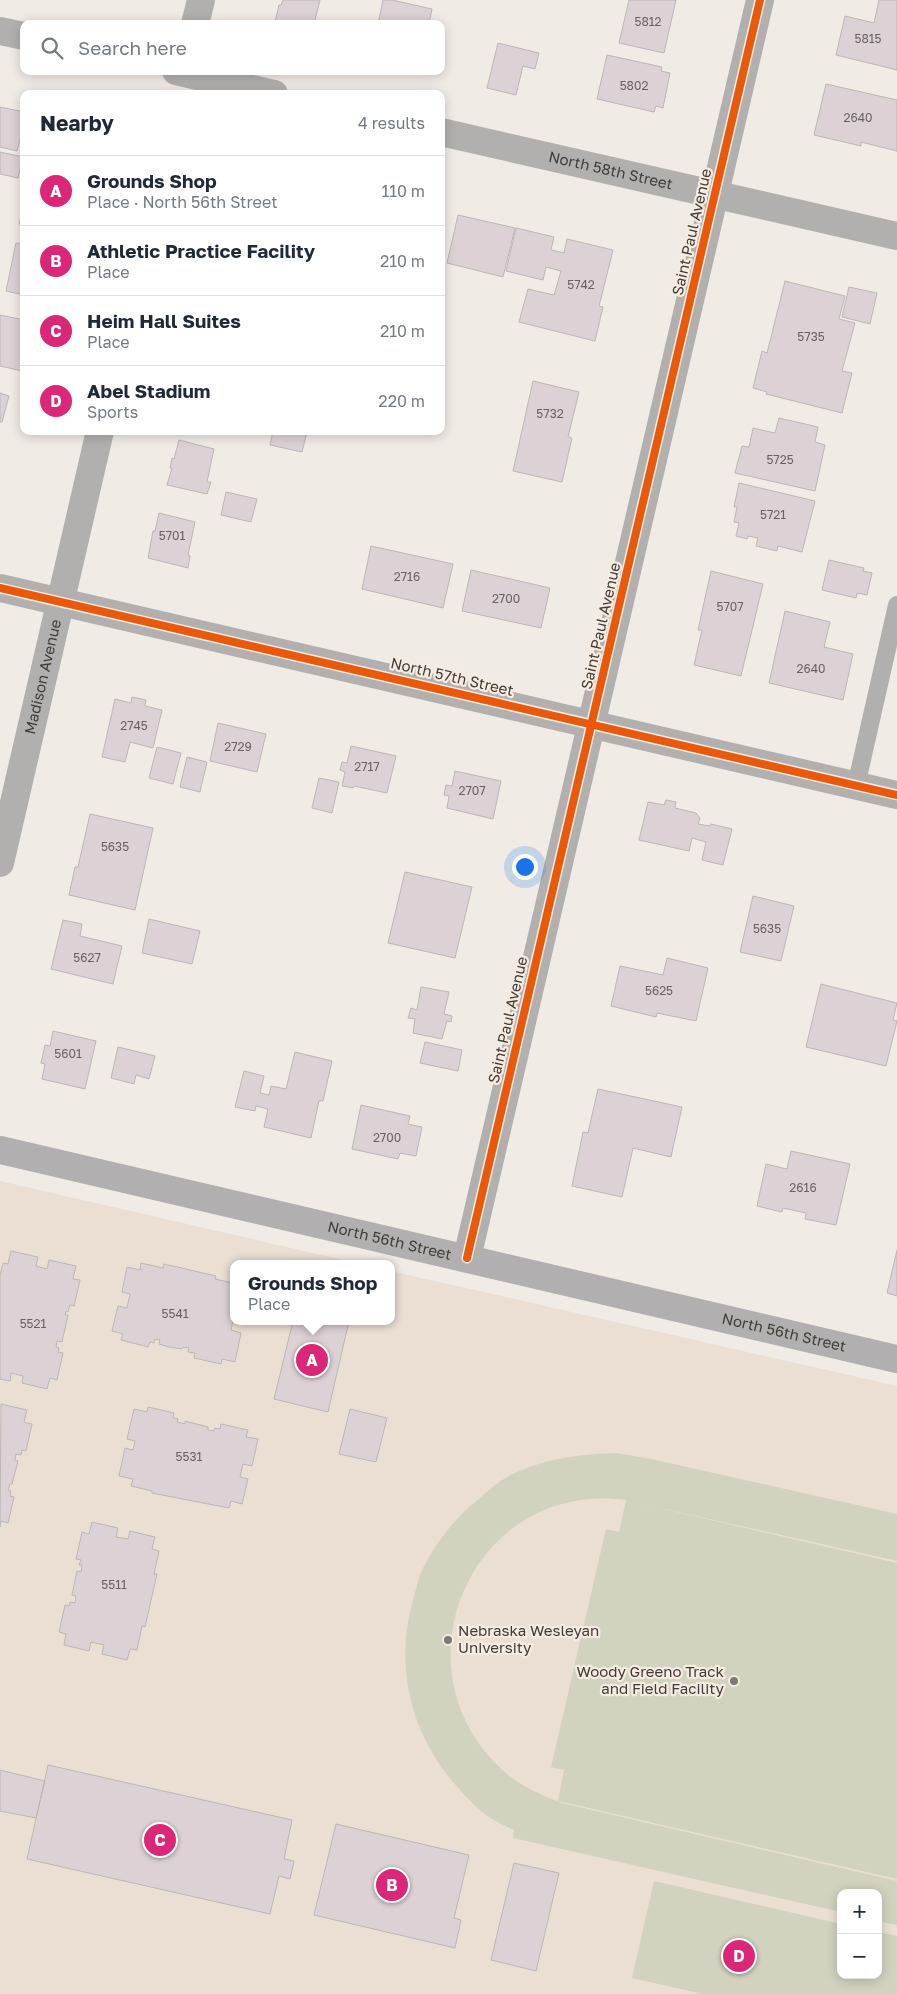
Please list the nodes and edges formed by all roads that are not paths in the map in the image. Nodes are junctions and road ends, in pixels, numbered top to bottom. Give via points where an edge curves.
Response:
1 (201, 0) edge
2 (760, 0) edge
3 (196, 20) edge
4 (0, 30) edge
5 (20, 35) edge
6 (181, 77) edge
7 (252, 90) edge
8 (445, 133) edge
9 (714, 194) junction
10 (897, 236) edge
11 (99, 435) edge
12 (0, 588) edge
13 (60, 602) junction
14 (897, 605) edge
15 (592, 724) junction
16 (856, 786) junction
17 (897, 795) edge
18 (0, 863) edge
19 (0, 1150) edge
20 (466, 1258) junction
21 (897, 1358) edge

1 - 3 street
2 - 9 street, Saint Paul Avenue
4 - 5 street
6 - 7 street
8 - 9 street, North 58th Street
9 - 10 street, North 58th Street
9 - 15 street, Saint Paul Avenue
11 - 13 street, Madison Avenue
12 - 13 street, North 57th Street
13 - 15 street, North 57th Street
13 - 18 street, Madison Avenue
14 - 16 lane
15 - 16 street, North 57th Street
15 - 20 street, Saint Paul Avenue
16 - 17 street, North 57th Street
19 - 20 main road, North 56th Street
20 - 21 main road, North 56th Street

